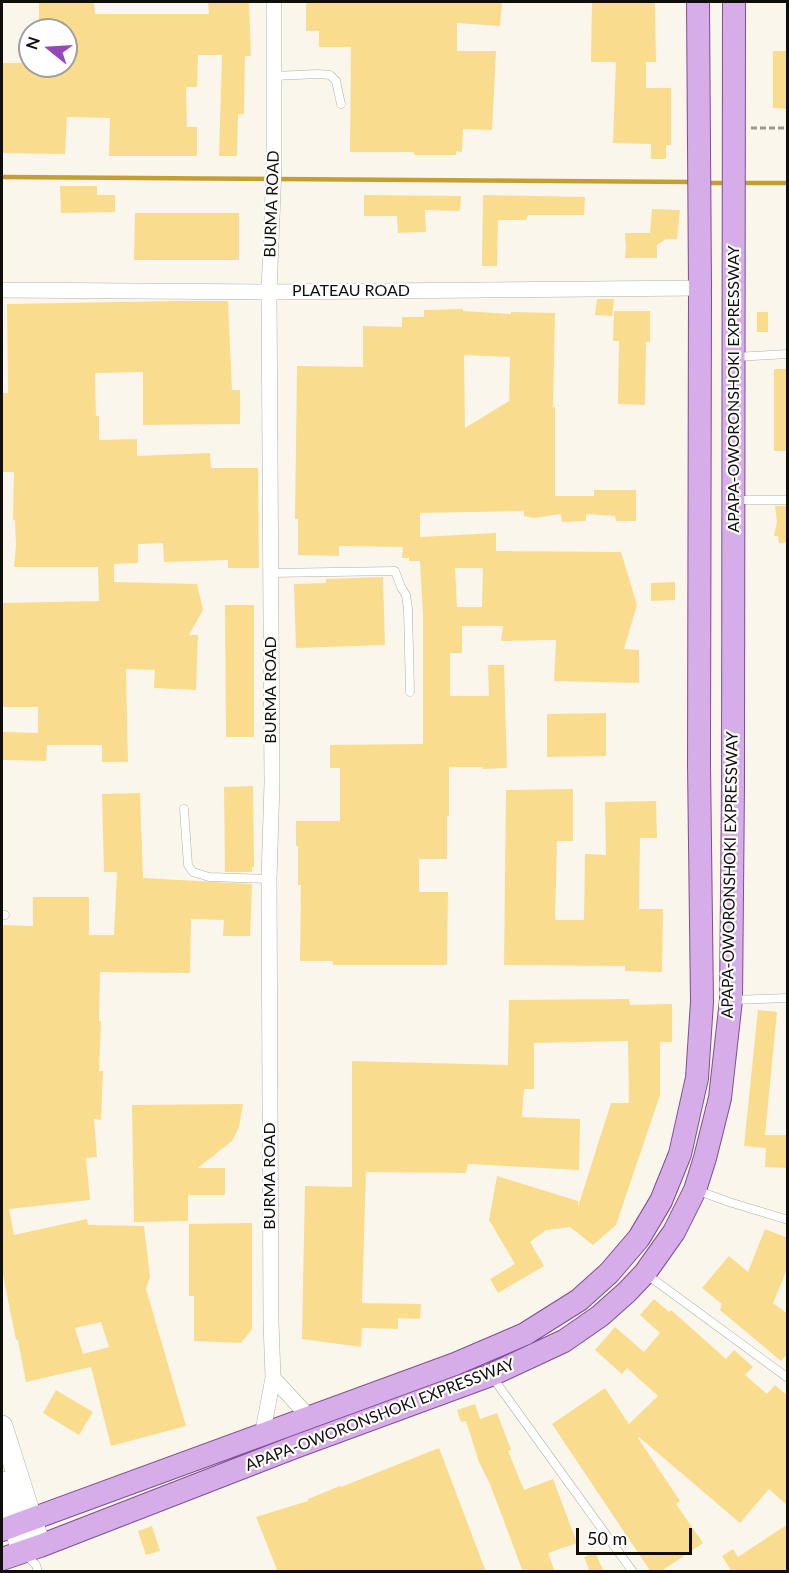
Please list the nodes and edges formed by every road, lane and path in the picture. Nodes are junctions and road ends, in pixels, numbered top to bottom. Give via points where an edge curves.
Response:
1 (274, 2) edge
2 (698, 2) edge
3 (734, 2) edge
4 (274, 76) junction
5 (341, 104) dead end
6 (734, 127) junction
7 (788, 128) edge
8 (700, 288) junction
9 (2, 290) edge
10 (269, 292) junction
11 (788, 354) edge
12 (734, 357) junction
13 (734, 500) junction
14 (788, 500) edge
15 (271, 573) junction
16 (410, 692) dead end
17 (184, 809) dead end
18 (268, 879) junction
19 (788, 998) edge
20 (731, 1000) junction
21 (695, 1190) junction
22 (788, 1220) edge
23 (645, 1273) junction
24 (491, 1375) junction
25 (273, 1378) junction
26 (788, 1378) edge
27 (310, 1418) junction
28 (2, 1426) edge
29 (262, 1436) junction
30 (2, 1482) edge
31 (15, 1525) edge
32 (28, 1559) edge
33 (633, 1572) edge

1 - 4 street, BURMA ROAD
2 - 8 main road, APAPA-OWORONSHOKI EXPRESSWAY
3 - 6 main road, APAPA-OWORONSHOKI EXPRESSWAY
4 - 5 lane via 330,75 336,81
4 - 10 street, BURMA ROAD
6 - 7 path
6 - 12 main road, APAPA-OWORONSHOKI EXPRESSWAY
8 - 10 street, PLATEAU ROAD
8 - 27 main road, APAPA-OWORONSHOKI EXPRESSWAY via 702,1002 697,1078 680,1154 661,1201 639,1238 579,1300 525,1334
9 - 10 street, PLATEAU ROAD
10 - 15 street, BURMA ROAD
11 - 12 lane
12 - 13 main road, APAPA-OWORONSHOKI EXPRESSWAY
13 - 14 lane
13 - 20 main road, APAPA-OWORONSHOKI EXPRESSWAY
15 - 16 lane via 395,571 408,609
15 - 18 street, BURMA ROAD via 272,783
17 - 18 lane via 188,865 193,872 209,877
18 - 25 street, BURMA ROAD
19 - 20 lane
20 - 21 main road, APAPA-OWORONSHOKI EXPRESSWAY via 720,1098
21 - 22 lane
21 - 23 main road, APAPA-OWORONSHOKI EXPRESSWAY via 674,1232
23 - 24 main road, APAPA-OWORONSHOKI EXPRESSWAY via 600,1316 564,1341
23 - 26 lane
24 - 32 main road, APAPA-OWORONSHOKI EXPRESSWAY via 294,1447
24 - 33 lane
25 - 27 street
25 - 29 street, BURMA ROAD
27 - 29 main road, APAPA-OWORONSHOKI EXPRESSWAY
28 - 31 main road
29 - 31 main road, APAPA-OWORONSHOKI EXPRESSWAY
30 - 31 main road
31 - 32 main road

